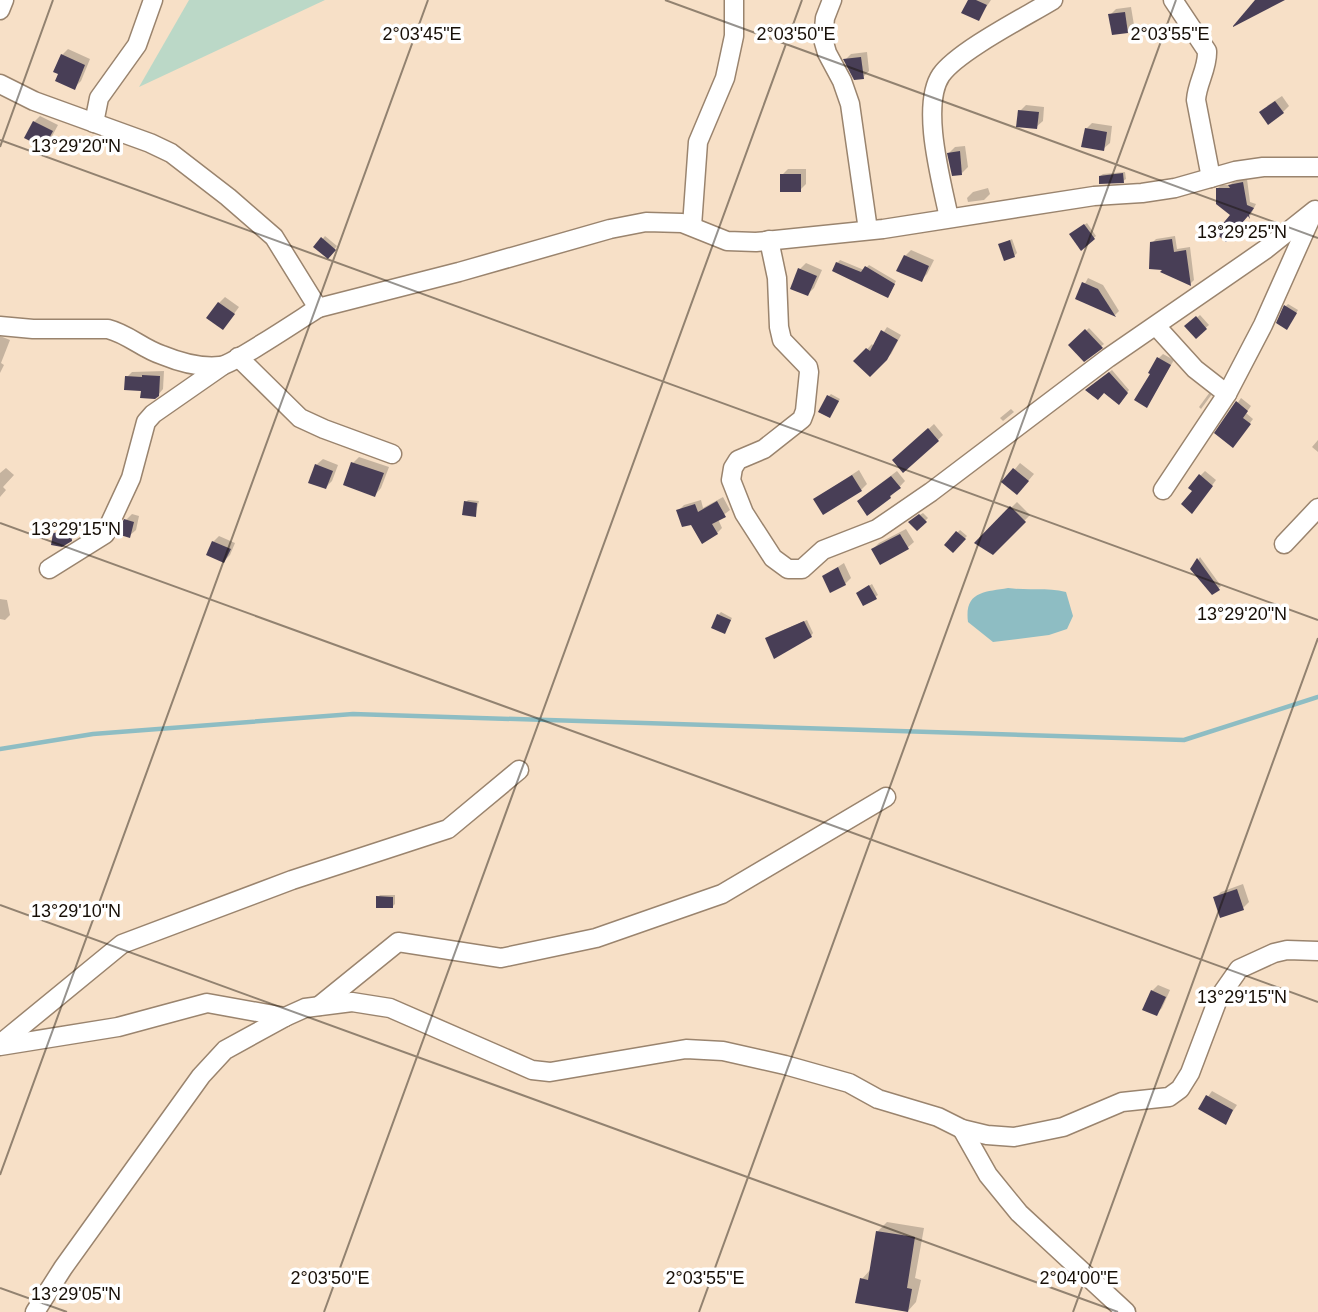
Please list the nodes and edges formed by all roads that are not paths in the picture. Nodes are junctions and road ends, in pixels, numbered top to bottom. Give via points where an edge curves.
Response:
1 (4, 0) edge
2 (153, 0) edge
3 (734, 0) edge
4 (832, 0) edge
5 (1053, 0) edge
6 (1173, 0) edge
7 (0, 10) edge
8 (0, 84) edge
9 (94, 123) junction
10 (1318, 167) edge
11 (1211, 178) junction
12 (1316, 207) edge
13 (949, 218) junction
14 (692, 226) junction
15 (868, 230) junction
16 (769, 240) junction
17 (318, 309) junction
18 (0, 326) edge
19 (1156, 326) junction
20 (238, 357) junction
21 (222, 366) junction
22 (1227, 394) junction
23 (392, 454) dead end
24 (1163, 490) dead end
25 (1318, 508) edge
26 (1284, 544) dead end
27 (49, 569) dead end
28 (519, 770) dead end
29 (886, 797) dead end
30 (1318, 950) edge
31 (319, 1006) junction
32 (285, 1017) junction
33 (0, 1045) edge
34 (962, 1129) junction
35 (35, 1312) edge
36 (1126, 1312) edge

1 - 7 street
2 - 9 street via 137,45 99,98
3 - 14 street via 725,78 698,142
4 - 15 street via 823,39 850,104
5 - 13 street via 952,62 939,78 931,131
6 - 11 street via 1207,51 1196,100
8 - 9 street
9 - 17 street via 171,153 228,197 274,237
10 - 11 street via 1263,167
11 - 13 street via 1142,193 1067,199
12 - 19 street via 1266,249
12 - 22 street
13 - 15 street
14 - 16 street via 727,241
14 - 17 street via 659,221 610,229
15 - 16 street
16 - 19 street via 782,340 809,372 805,411 764,449 738,460 731,480 744,513 773,558 788,569 802,569 823,550 884,524
17 - 20 street
18 - 21 street via 108,329 171,359
19 - 22 street via 1195,369
20 - 21 street
20 - 23 street via 300,418
21 - 27 street via 146,422 131,478 106,534
22 - 24 street
25 - 26 street
28 - 33 street via 448,829 292,880 122,944
29 - 31 street via 722,894 596,938 501,958 398,942
30 - 34 street via 1274,953 1239,969 1219,999 1190,1073 1169,1097 1122,1102 1063,1127 1014,1137
31 - 32 street
31 - 34 street via 352,1002 390,1008 532,1070 550,1072 686,1049 723,1051 849,1083 878,1099
32 - 33 street via 207,1003 118,1027
32 - 35 street via 225,1049 201,1076
34 - 36 street via 988,1174 1019,1213

